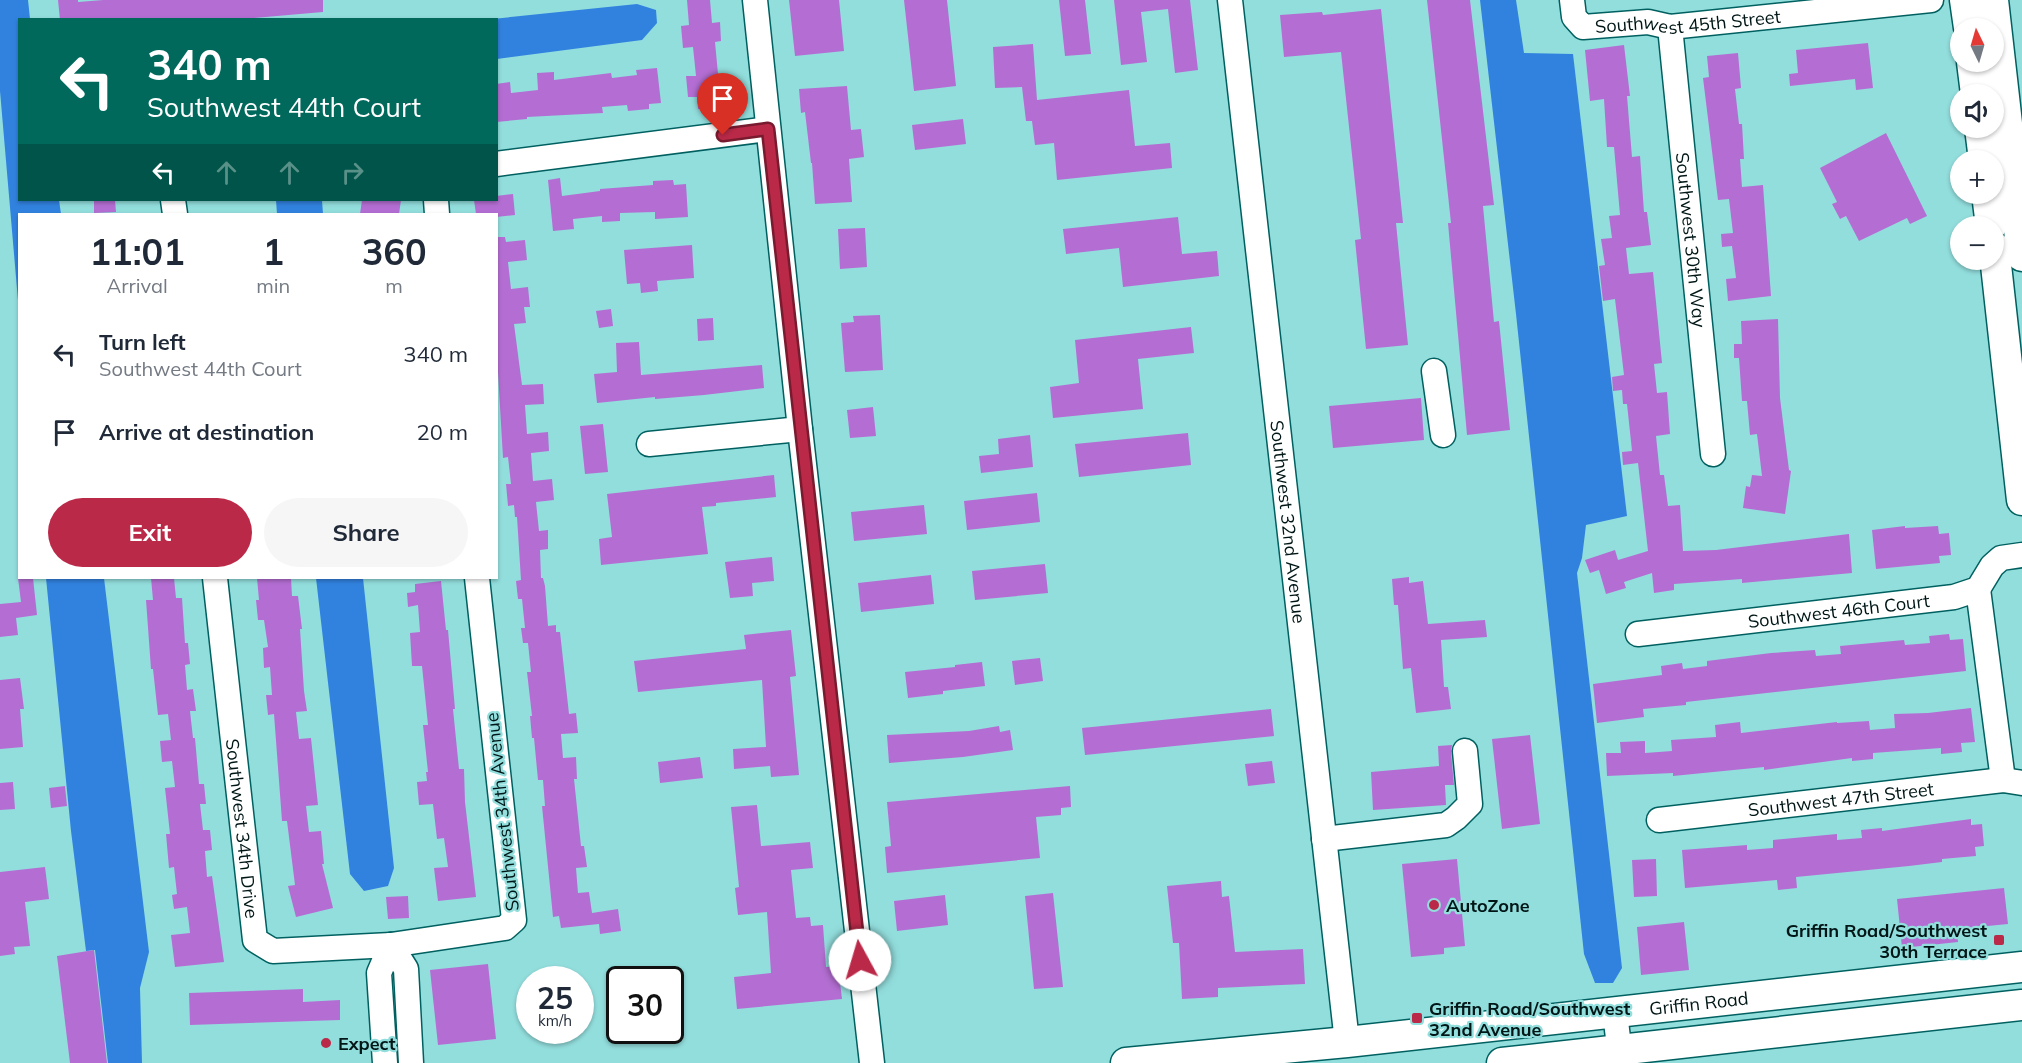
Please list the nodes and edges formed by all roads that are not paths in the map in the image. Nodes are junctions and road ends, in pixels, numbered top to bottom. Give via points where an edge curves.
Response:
1 (755, 0) edge
2 (1230, 0) edge
3 (1572, 0) edge
4 (1931, 0) edge
5 (1965, 0) edge
6 (1994, 0) edge
7 (1741, 10) edge
8 (1968, 18) edge
9 (1670, 27) junction
10 (768, 129) junction
11 (498, 164) edge
12 (2022, 256) edge
13 (1997, 270) edge
14 (1434, 371) dead end
15 (800, 429) junction
16 (1443, 435) dead end
17 (649, 444) dead end
18 (1713, 454) dead end
19 (2022, 500) edge
20 (2022, 555) edge
21 (215, 579) edge
22 (477, 579) edge
23 (1978, 589) junction
24 (1638, 634) dead end
25 (1465, 750) dead end
26 (2012, 782) edge
27 (1659, 820) dead end
28 (1324, 839) junction
29 (391, 945) junction
30 (2022, 967) edge
31 (2022, 1005) edge
32 (1615, 1013) junction
33 (1347, 1042) junction
34 (1620, 1056) edge
35 (385, 1063) edge
36 (411, 1063) edge
37 (872, 1063) edge
38 (1126, 1063) edge
39 (1326, 1063) edge
40 (1502, 1063) edge

1 - 10 street
2 - 28 street, Southwest 32nd Avenue
3 - 9 street, Southwest 45th Street via 1574,17 1583,27 1648,22
4 - 7 street, Southwest 45th Street
5 - 8 main road
6 - 12 main road
7 - 9 street, Southwest 45th Street
9 - 18 street, Southwest 30th Way
10 - 11 street
10 - 15 street
13 - 19 main road
14 - 16 street
15 - 17 street
15 - 37 street
20 - 23 street via 2001,558
21 - 29 street, Southwest 34th Drive via 255,940 273,951
22 - 29 street, Southwest 34th Avenue via 514,920 505,928
23 - 24 street, Southwest 46th Court via 1954,597
23 - 26 street
25 - 28 street via 1470,804 1446,825
26 - 27 street, Southwest 47th Street
28 - 33 street, Southwest 32nd Avenue
29 - 35 street via 379,973
29 - 36 street via 406,969
30 - 32 main road, Griffin Road
31 - 34 main road, Griffin Road
32 - 33 main road, Griffin Road
32 - 34 street
33 - 38 main road, Griffin Road
33 - 39 main road
34 - 40 main road, Griffin Road

